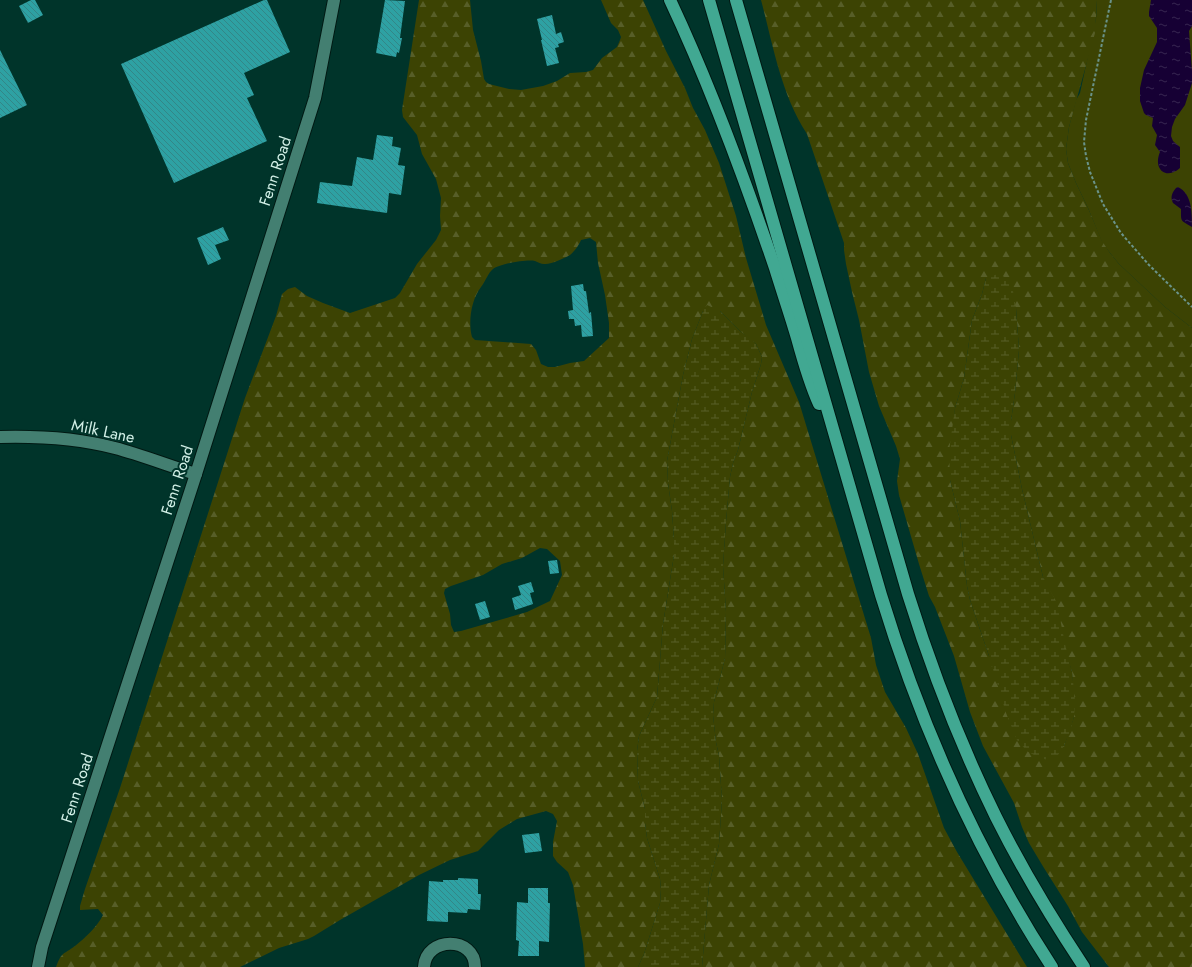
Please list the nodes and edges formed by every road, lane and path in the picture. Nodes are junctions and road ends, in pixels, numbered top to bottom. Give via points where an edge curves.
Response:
1 (334, 0) edge
2 (670, 0) edge
3 (709, 0) edge
4 (736, 0) edge
5 (1110, 0) edge
6 (1192, 307) edge
7 (836, 437) junction
8 (0, 438) edge
9 (196, 474) junction
10 (38, 967) edge
11 (424, 967) edge
12 (475, 967) edge
13 (1052, 967) edge
14 (1084, 967) edge

1 - 9 street, Fenn Road via 315,98
2 - 7 highway via 716,107 775,269 810,382
3 - 7 highway
4 - 14 highway via 908,594 931,664 961,741 997,818 1037,892
5 - 6 path via 1086,120 1084,142 1090,172 1103,204 1121,233
7 - 13 highway via 888,617 922,714 954,789 985,852
8 - 9 street, Milk Lane via 33,436 71,439 115,448
9 - 10 street, Fenn Road via 42,947
11 - 12 street via 427,956 433,949 450,943 466,949 472,955

